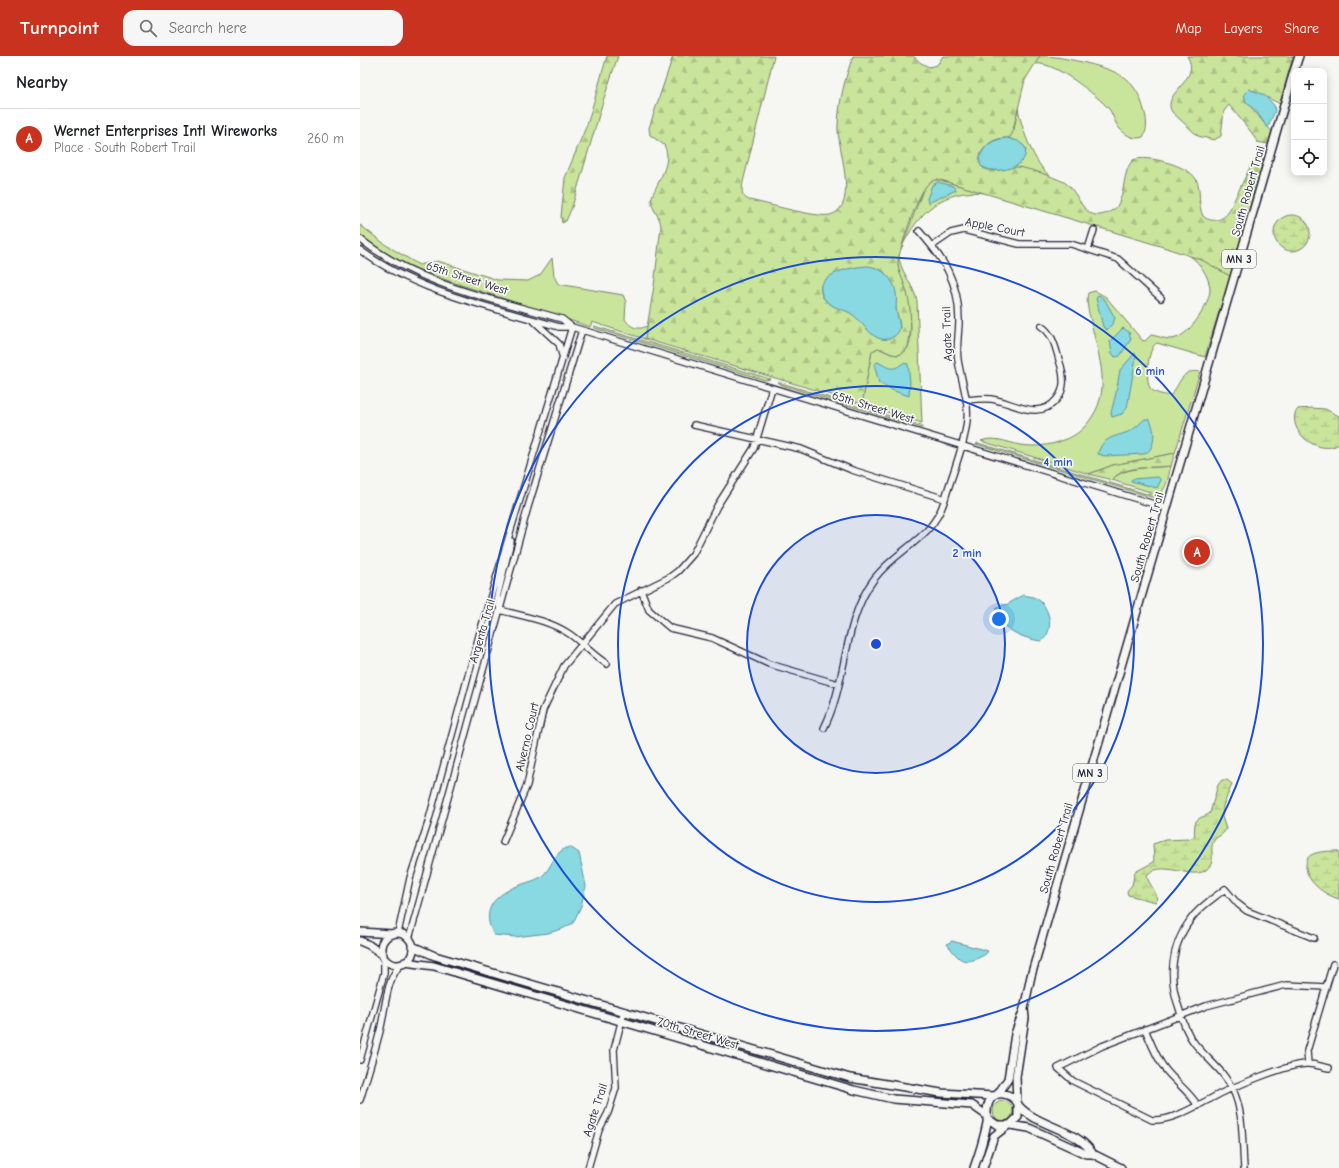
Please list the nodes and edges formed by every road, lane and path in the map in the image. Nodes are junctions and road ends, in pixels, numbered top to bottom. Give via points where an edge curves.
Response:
1 (1298, 56) edge
2 (1295, 68) edge
3 (1291, 81) edge
4 (1094, 230) dead end
5 (919, 231) dead end
6 (360, 240) edge
7 (932, 246) junction
8 (1088, 249) junction
9 (360, 250) edge
10 (1161, 298) dead end
11 (531, 319) junction
12 (1041, 326) dead end
13 (572, 327) junction
14 (582, 330) junction
15 (561, 360) junction
16 (772, 388) junction
17 (966, 400) junction
18 (694, 425) dead end
19 (758, 438) junction
20 (961, 445) junction
21 (945, 499) junction
22 (1167, 508) junction
23 (512, 528) junction
24 (641, 590) junction
25 (500, 610) junction
26 (582, 643) junction
27 (607, 664) dead end
28 (838, 684) junction
29 (824, 728) dead end
30 (503, 842) dead end
31 (360, 932) edge
32 (395, 933) junction
33 (1314, 938) dead end
34 (409, 939) junction
35 (360, 941) edge
36 (412, 946) junction
37 (384, 956) junction
38 (403, 963) junction
39 (1333, 964) dead end
40 (1326, 987) junction
41 (1024, 1009) junction
42 (624, 1011) junction
43 (1181, 1015) junction
44 (620, 1022) junction
45 (1145, 1029) junction
46 (360, 1060) edge
47 (1308, 1064) junction
48 (1329, 1068) dead end
49 (1232, 1088) junction
50 (996, 1095) junction
51 (360, 1100) edge
52 (1018, 1104) junction
53 (1198, 1106) junction
54 (987, 1116) junction
55 (1008, 1126) junction
56 (1093, 1154) junction
57 (588, 1168) edge
58 (974, 1168) edge
59 (983, 1168) edge
60 (1121, 1168) edge
61 (1244, 1168) edge

1 - 2 main road, South Robert Trail / MN 3
3 - 22 main road, South Robert Trail / MN 3
4 - 8 street
5 - 7 street, Agate Trail
6 - 13 street, 65th Street West via 390,260 424,277 562,319
7 - 8 street, Apple Court via 951,233 964,230 1019,244 1063,243
7 - 17 street, Agate Trail via 946,265 955,290 959,320 958,358
8 - 10 street, Apple Court via 1122,262
9 - 11 street, 65th Street West via 418,284
11 - 13 street, 65th Street West via 560,327
11 - 15 street via 559,344 562,351
12 - 17 street via 1052,338 1063,376 1062,388 1055,401 1044,408 1033,410 990,399
13 - 14 street, 65th Street West
13 - 15 street, Argenta Trail
14 - 16 street, 65th Street West
14 - 25 street, Argenta Trail
15 - 23 street, Argenta Trail
16 - 19 street, Alverno Court
16 - 20 street, 65th Street West
17 - 20 street, Agate Trail via 967,422
18 - 19 street
19 - 21 street via 801,449 852,470
19 - 24 street, Alverno Court via 746,462 717,506 698,546 678,571 660,583
20 - 21 street, Agate Trail
20 - 22 street, 65th Street West
21 - 28 street, Agate Trail via 931,528 891,560 868,588 856,614
22 - 41 main road, South Robert Trail / MN 3 via 1031,976
23 - 25 street via 511,544 497,598
23 - 32 street, Argenta Trail
24 - 26 street, Alverno Court via 614,604
24 - 28 street via 649,610 670,628 712,638 769,664
25 - 26 street via 556,626
25 - 34 street, Argenta Trail
26 - 27 street via 594,656
26 - 30 street, Alverno Court via 560,673 543,710 527,785
28 - 29 street, Agate Trail via 834,705
31 - 32 main road
32 - 34 main road
32 - 37 main road via 382,943
33 - 43 street via 1247,911 1225,889 1191,918 1175,950 1172,978 1174,996
34 - 36 main road
35 - 37 main road
36 - 38 main road via 411,956
36 - 42 main road, 70th Street West via 435,956
37 - 38 main road via 392,964
37 - 46 street via 384,973
38 - 44 main road, 70th Street West via 434,966
38 - 51 street via 391,980
39 - 40 street
40 - 43 street via 1286,985
40 - 47 street via 1307,1051
41 - 50 main road, South Robert Trail / MN 3 via 1015,1034 1008,1079
41 - 52 main road, South Robert Trail / MN 3 via 1025,1018 1016,1077
42 - 44 street, Agate Trail
42 - 50 main road, 70th Street West via 850,1078 933,1092
43 - 45 street
43 - 49 street via 1195,1044 1220,1070
44 - 54 main road, 70th Street West via 854,1090 893,1099 972,1105
44 - 57 street, Agate Trail via 614,1050 616,1088 599,1130
45 - 53 street via 1155,1054 1165,1069 1192,1095
45 - 53 street via 1102,1046 1058,1068 1073,1081 1152,1120 1160,1120
47 - 48 street
47 - 49 street via 1276,1072
49 - 53 street
49 - 61 street via 1241,1123
50 - 52 main road via 1008,1094
50 - 54 main road via 988,1104
52 - 55 main road via 1018,1117
52 - 56 main road via 1034,1119 1069,1134 1090,1148
54 - 55 main road via 997,1125
54 - 58 main road
55 - 56 main road via 1029,1128 1086,1154
55 - 59 main road via 994,1136
56 - 60 main road

